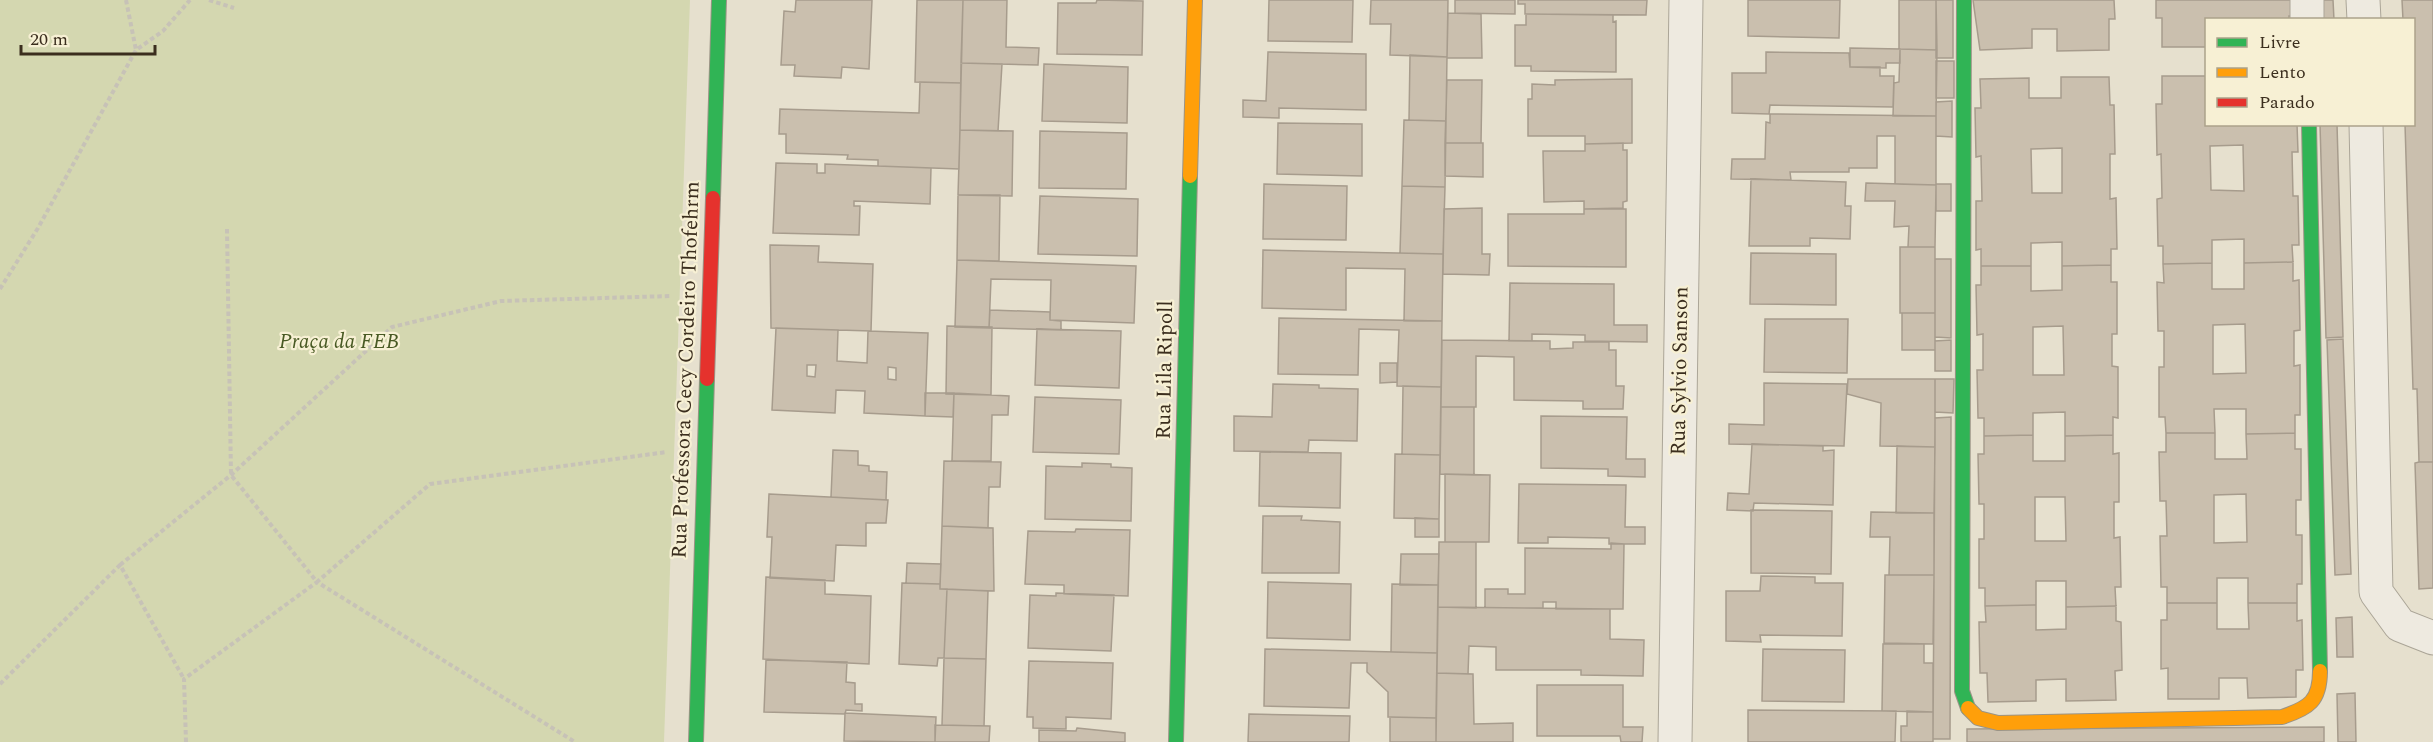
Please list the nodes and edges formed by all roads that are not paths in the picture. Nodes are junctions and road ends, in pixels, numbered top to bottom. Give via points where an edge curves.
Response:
1 (718, 0) edge
2 (1195, 0) edge
3 (1686, 0) edge
4 (1964, 0) edge
5 (2307, 0) edge
6 (2363, 0) edge
7 (2307, 18) edge
8 (2364, 18) edge
9 (2309, 126) edge
10 (2366, 126) edge
11 (2433, 638) edge
12 (696, 742) edge
13 (1176, 742) edge
14 (1675, 742) edge

1 - 12 street, Rua Professora Cecy Cordeiro Thofehrm
2 - 13 street, Rua Lila Ripoll
3 - 14 street, Rua Sylvio Sanson
4 - 9 street via 1962,692 1970,714 1979,720 1998,723 2282,717 2304,710 2315,701 2320,687
5 - 7 street
6 - 8 street
10 - 11 street via 2376,592 2400,626

